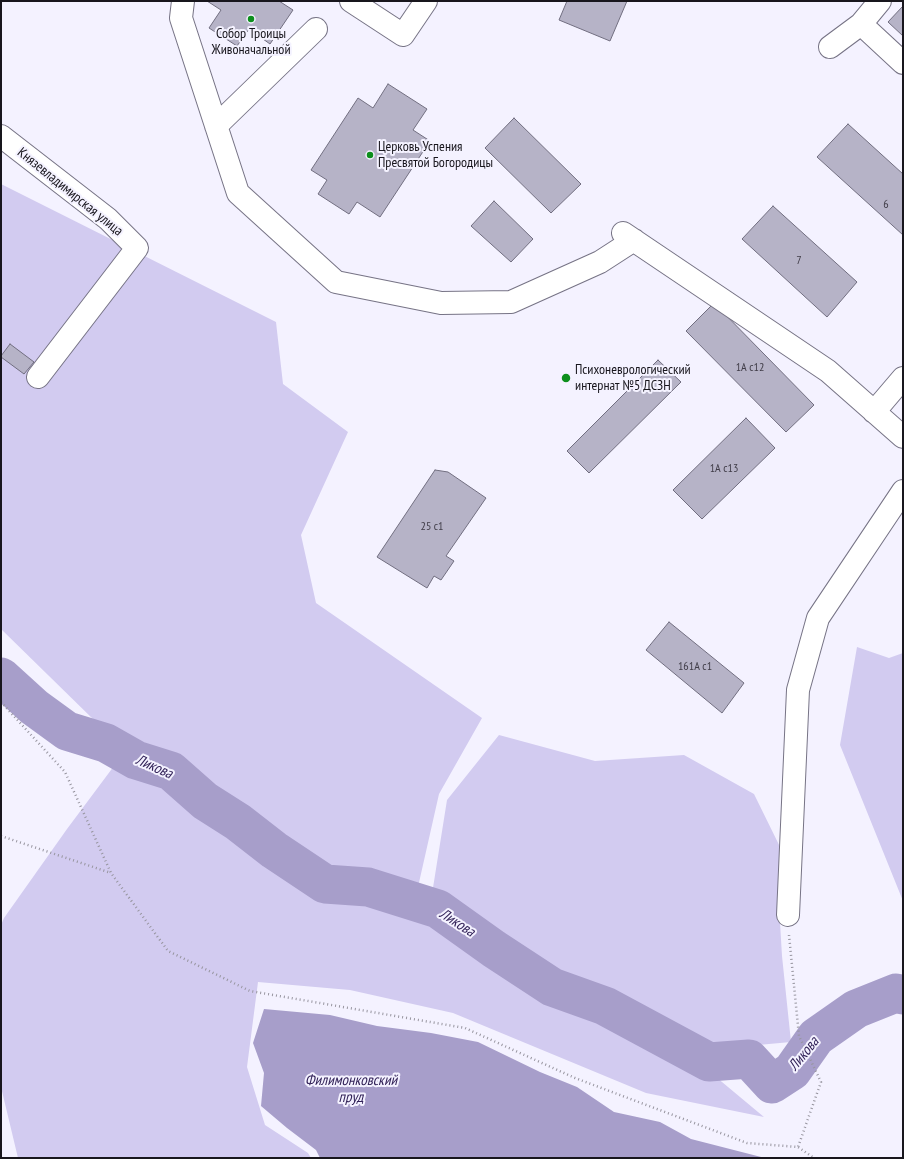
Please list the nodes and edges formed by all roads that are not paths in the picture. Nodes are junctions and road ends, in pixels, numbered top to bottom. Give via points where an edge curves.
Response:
1 (183, 1) edge
2 (351, 1) edge
3 (426, 1) edge
4 (880, 1) edge
5 (861, 24) junction
6 (316, 29) dead end
7 (830, 47) dead end
8 (903, 63) edge
9 (216, 126) junction
10 (1, 136) edge
11 (38, 377) dead end
12 (903, 378) edge
13 (874, 412) junction
14 (903, 437) edge
15 (903, 491) edge
16 (788, 915) road end

1 - 9 street via 181,18
2 - 3 street via 403,35
4 - 5 street
5 - 7 street
5 - 8 street
6 - 9 street
9 - 13 street via 238,193 336,282 441,303 511,302 600,262 629,236 828,371
10 - 11 street, Князевладимирская улица via 108,219 137,248
12 - 13 street
13 - 14 street
15 - 16 street via 818,618 798,690

